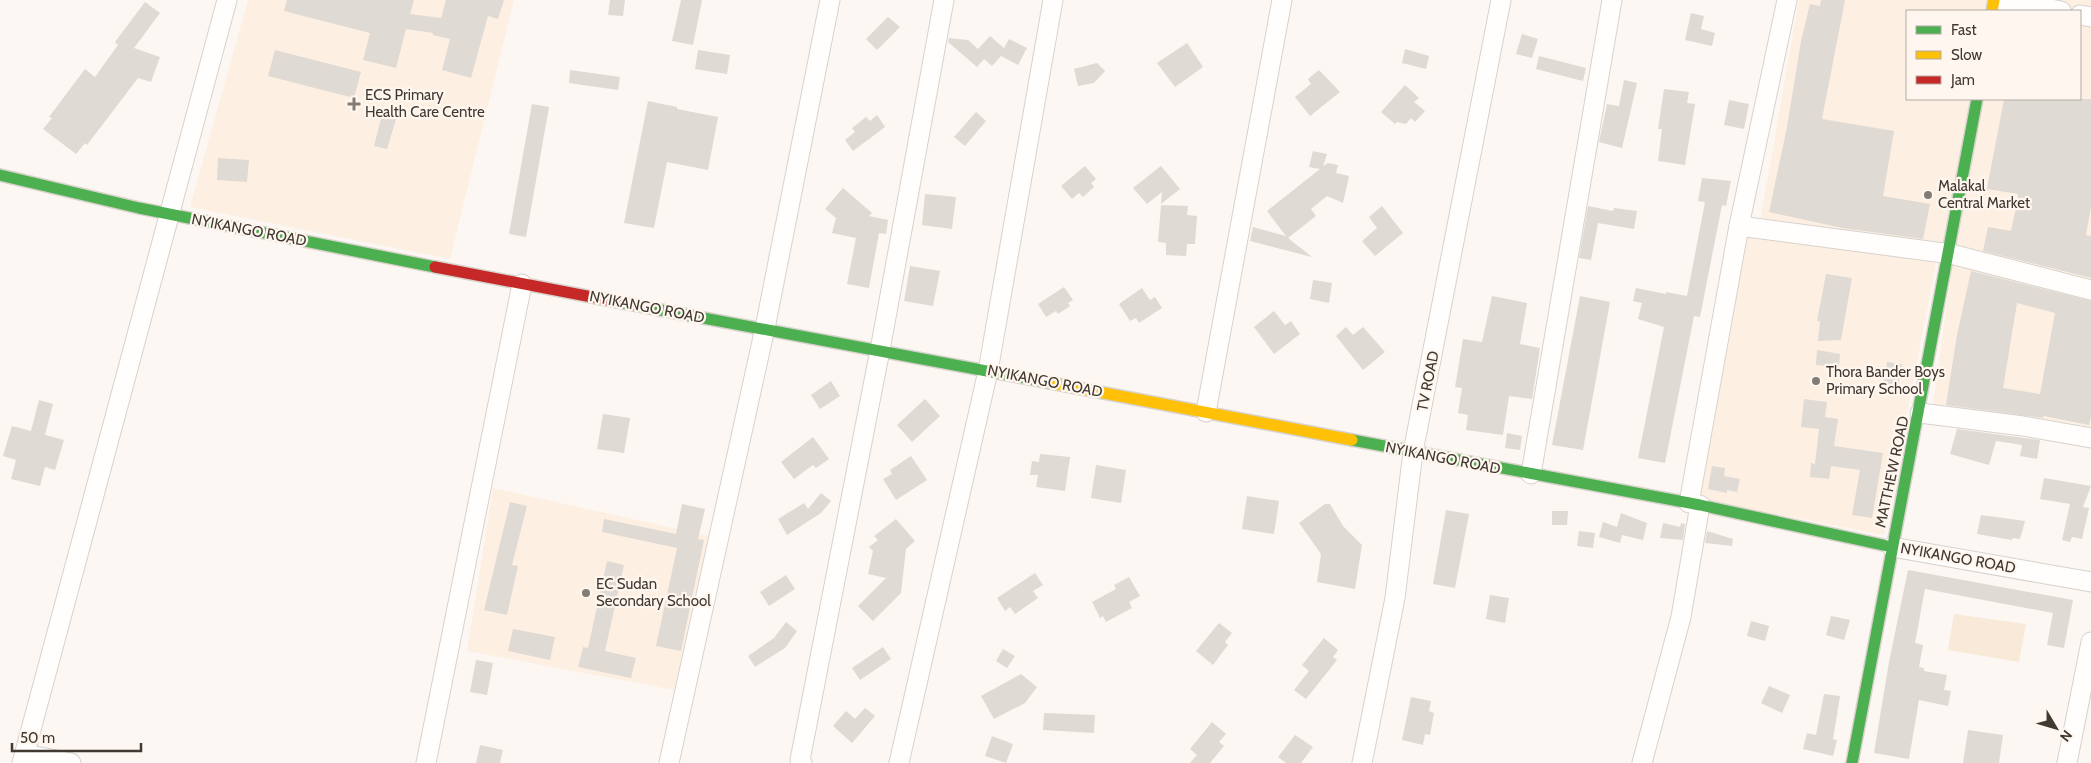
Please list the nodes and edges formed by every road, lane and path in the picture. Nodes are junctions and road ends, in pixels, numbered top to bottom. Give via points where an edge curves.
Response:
1 (227, 0) edge
2 (830, 0) edge
3 (944, 0) edge
4 (1053, 0) edge
5 (1282, 0) edge
6 (1501, 0) edge
7 (1612, 0) edge
8 (1787, 0) edge
9 (2000, 0) edge
10 (2055, 10) edge
11 (1977, 100) edge
12 (0, 175) edge
13 (169, 214) junction
14 (1739, 226) junction
15 (1951, 254) junction
16 (522, 284) junction
17 (2091, 290) edge
18 (765, 328) junction
19 (880, 350) junction
20 (988, 371) junction
21 (1206, 412) junction
22 (1920, 413) junction
23 (2091, 438) edge
24 (1413, 452) junction
25 (1531, 474) junction
26 (1694, 504) junction
27 (1892, 547) junction
28 (2091, 582) edge
29 (2091, 642) edge
30 (24, 759) edge
31 (71, 763) edge
32 (426, 763) edge
33 (669, 763) edge
34 (802, 763) edge
35 (899, 763) edge
36 (1362, 763) edge
37 (1642, 763) edge
38 (1852, 763) edge
39 (2068, 763) edge

1 - 13 street
2 - 18 street
3 - 19 street
4 - 20 street
5 - 21 street
6 - 24 street, TV ROAD
7 - 25 street
8 - 14 street
9 - 10 street
11 - 15 street, MATTHEW ROAD
12 - 13 street, NYIKANGO ROAD
13 - 16 street, NYIKANGO ROAD
13 - 30 street
14 - 15 street
14 - 26 street
15 - 17 street
15 - 22 street, MATTHEW ROAD
16 - 18 street, NYIKANGO ROAD
16 - 32 street
18 - 19 street, NYIKANGO ROAD
18 - 33 street
19 - 20 street, NYIKANGO ROAD
19 - 34 street via 800,760
20 - 21 street, NYIKANGO ROAD
20 - 35 street
21 - 24 street, NYIKANGO ROAD
22 - 23 street
22 - 27 street, MATTHEW ROAD
24 - 25 street, NYIKANGO ROAD
24 - 36 street, TV ROAD via 1395,598
25 - 26 street, NYIKANGO ROAD
26 - 27 street, NYIKANGO ROAD
26 - 37 street via 1681,617
27 - 28 street, NYIKANGO ROAD
27 - 38 street, MATTHEW ROAD
29 - 39 street
30 - 31 street

